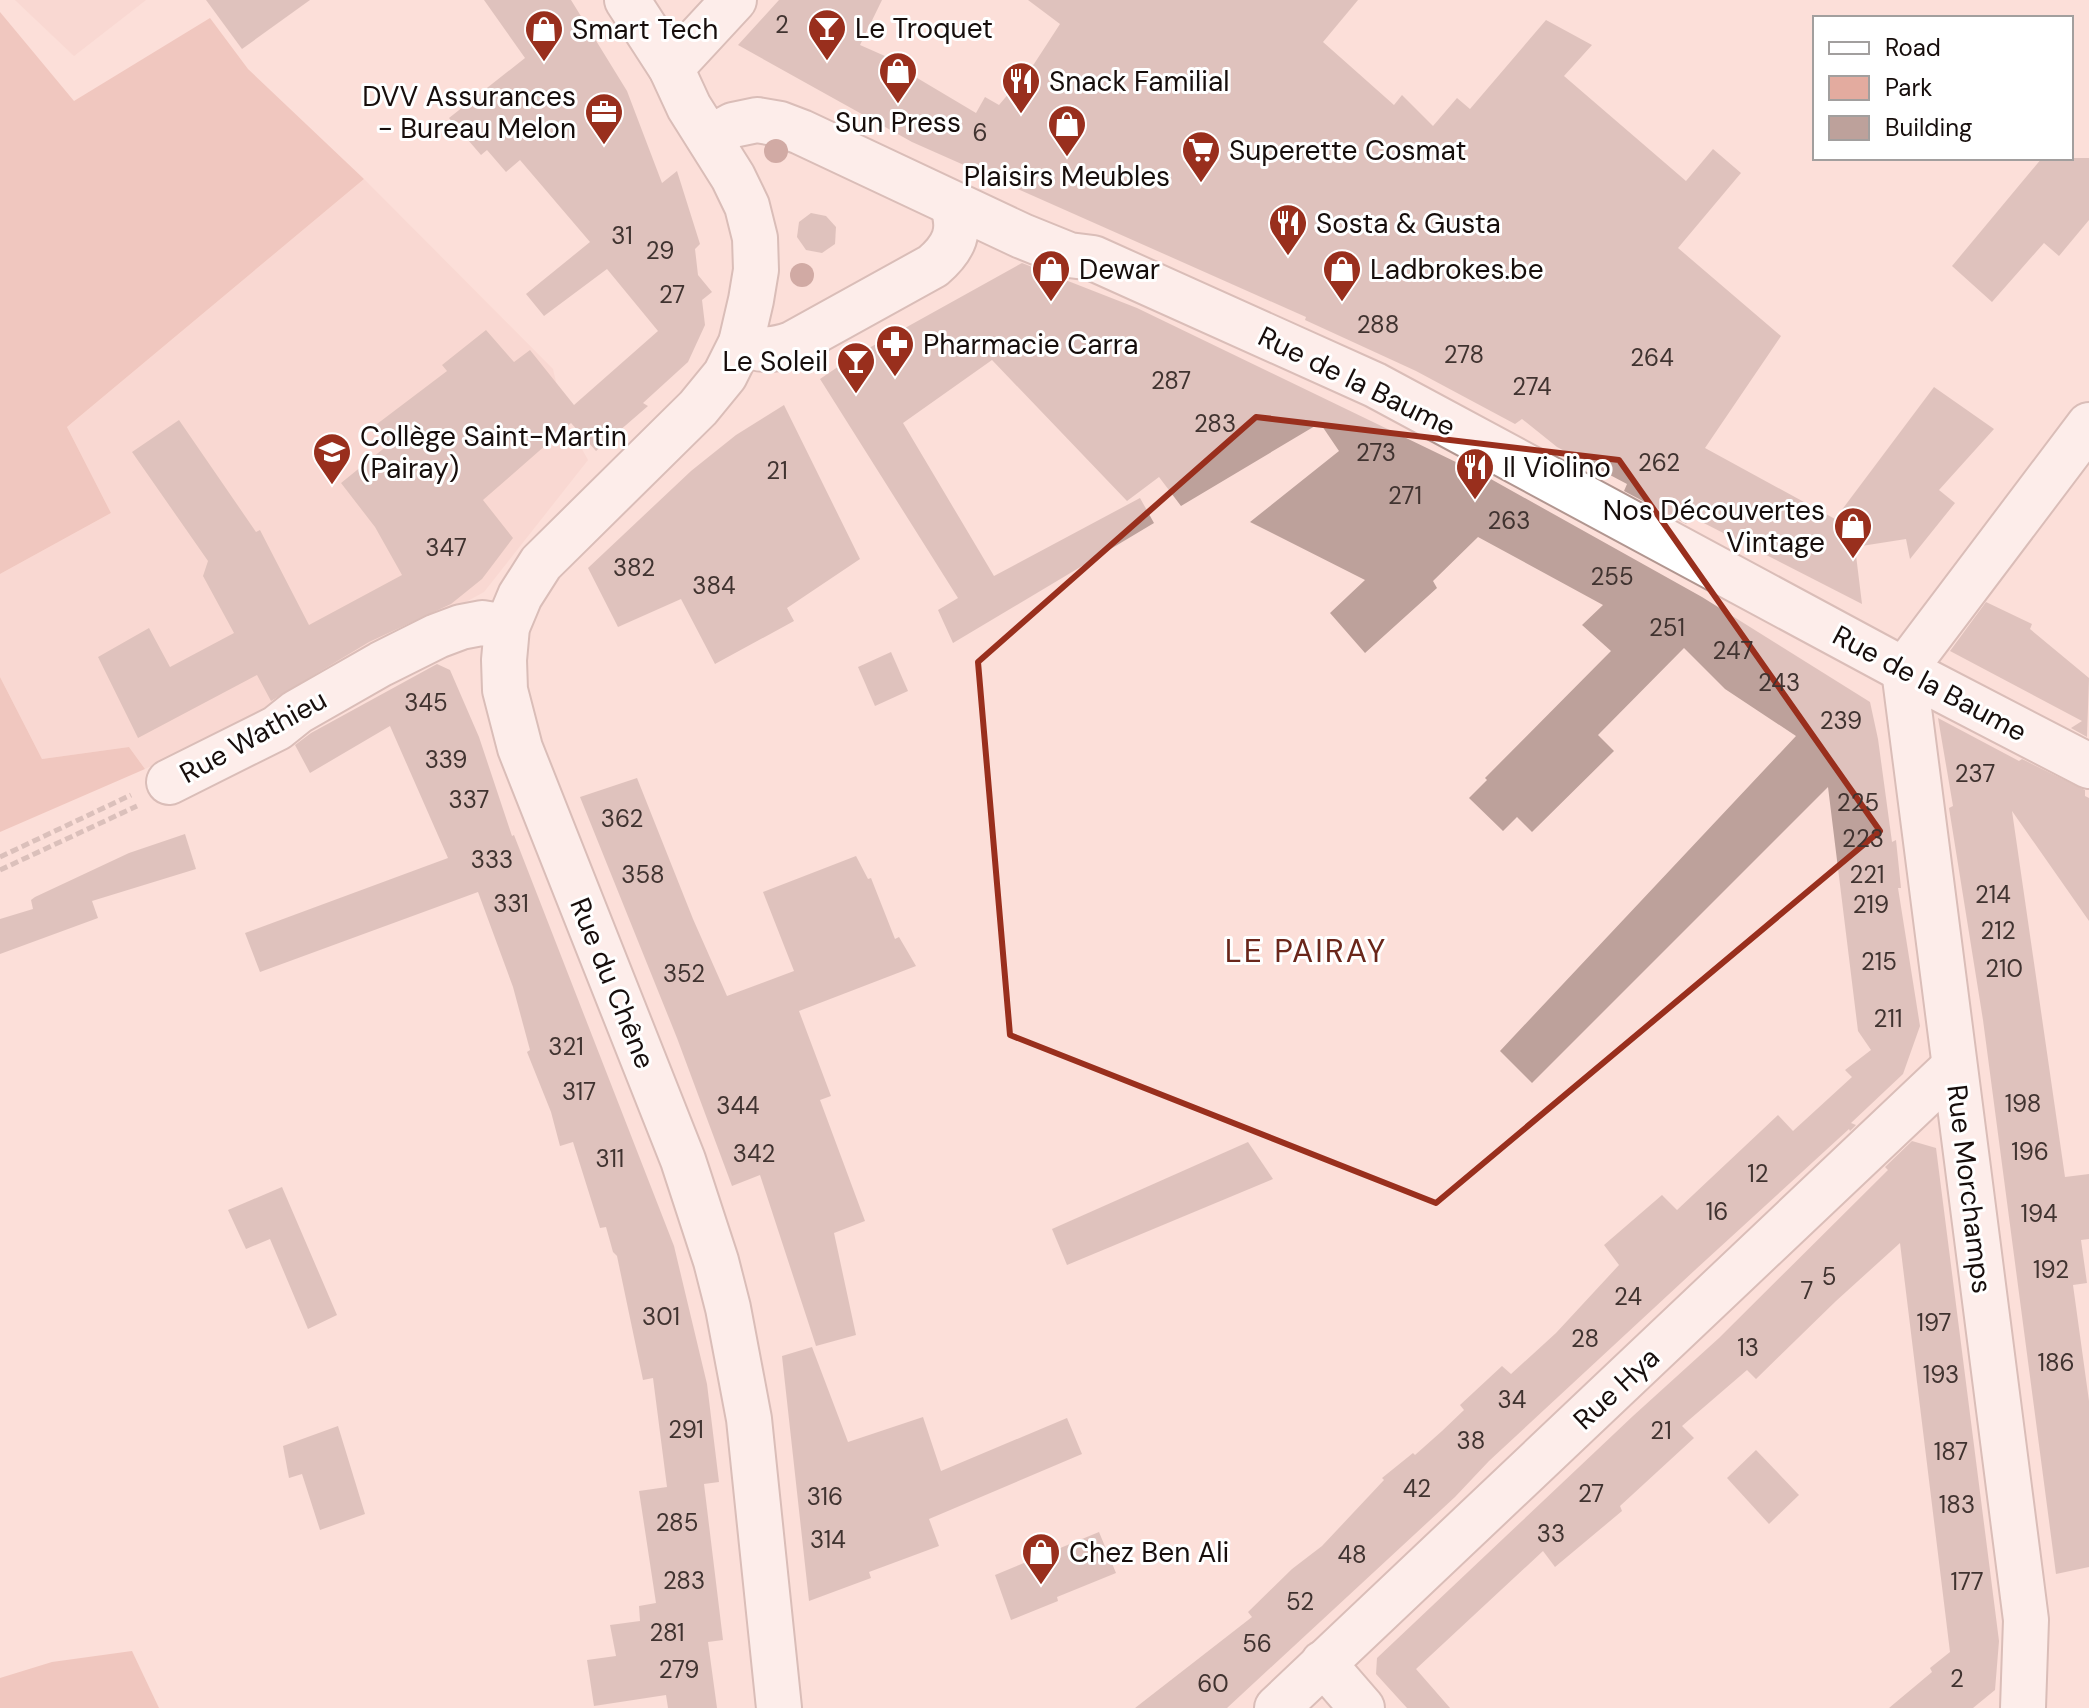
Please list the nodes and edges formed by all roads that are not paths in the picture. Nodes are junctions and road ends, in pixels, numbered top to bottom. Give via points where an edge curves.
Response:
1 (627, 0) edge
2 (734, 0) edge
3 (671, 68) junction
4 (709, 138) junction
5 (952, 204) junction
6 (741, 343) junction
7 (2089, 425) edge
8 (507, 627) junction
9 (1904, 670) junction
10 (2089, 766) edge
11 (169, 782) road end
12 (1954, 1067) junction
13 (1323, 1663) junction
14 (779, 1708) edge
15 (1277, 1708) edge
16 (1362, 1708) edge
17 (2023, 1708) edge

1 - 3 street, Rue du Chêne
2 - 3 street
3 - 4 street, Rue du Chêne
4 - 5 street, Rue de la Baume via 757,120 780,124
4 - 6 street, Rue du Chêne via 747,206 755,238 756,270
5 - 6 street via 958,220 956,237 933,266 792,344 773,351
5 - 9 street, Rue de la Baume via 1069,255 1093,258 1375,385
6 - 8 street, Rue du Chêne via 725,375 698,408 541,563
7 - 9 street
8 - 11 street, Rue Wathieu via 482,623 437,636 277,728
8 - 14 street, Rue du Chêne via 505,690 520,748 683,1160 728,1308 749,1419
9 - 10 street, Rue de la Baume
9 - 12 street, Rue Morchamps
12 - 13 street, Rue Hya
12 - 17 street, Rue Morchamps via 2026,1620
13 - 15 street, Rue Hya
13 - 16 street

